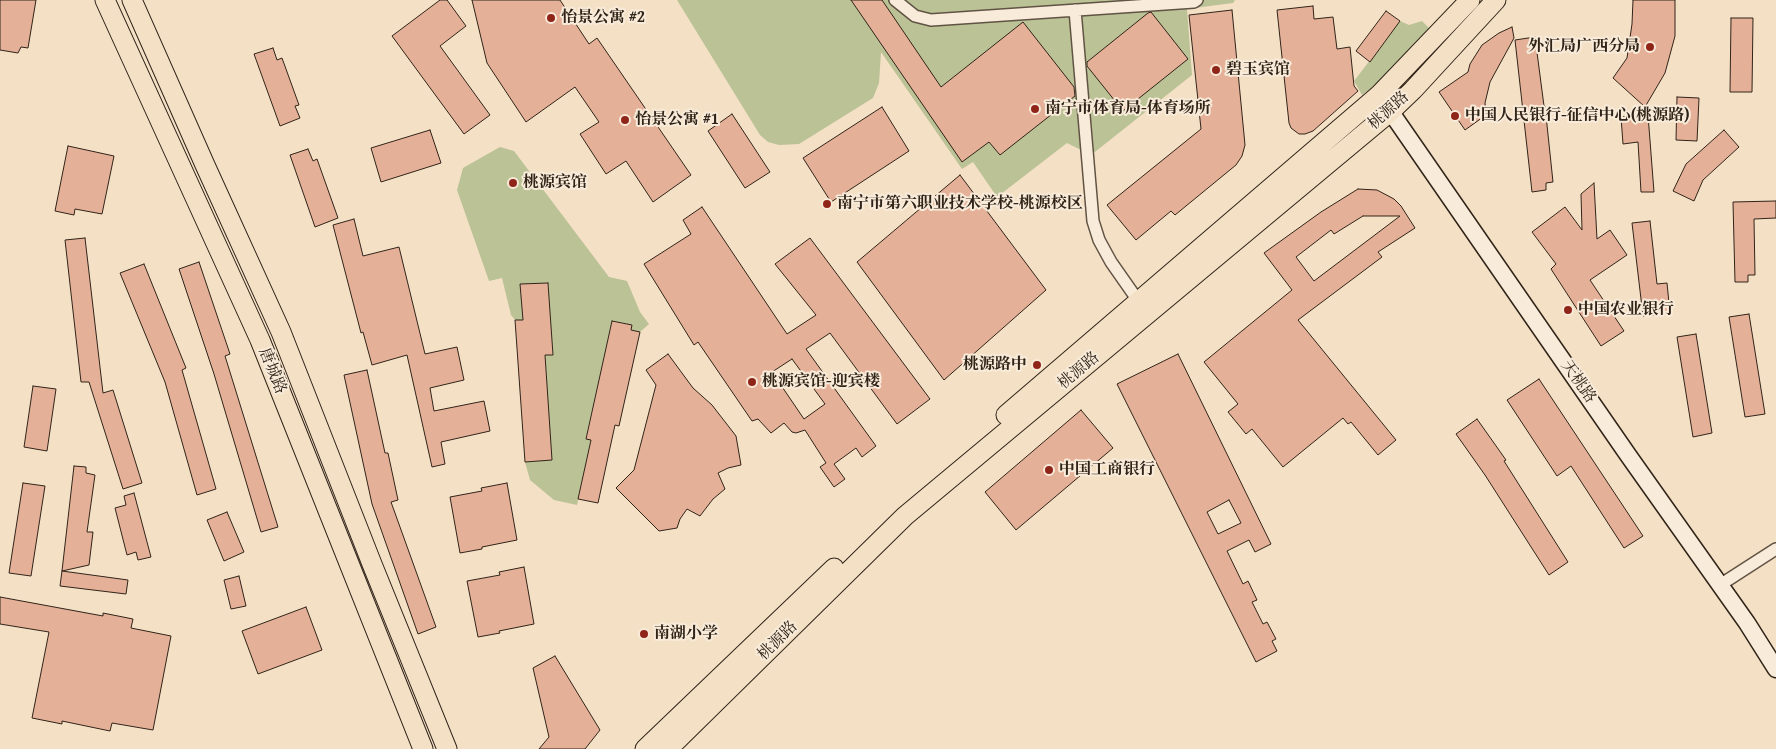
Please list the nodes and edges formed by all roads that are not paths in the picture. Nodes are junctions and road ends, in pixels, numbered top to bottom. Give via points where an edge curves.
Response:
1 (105, 0) edge
2 (132, 0) edge
3 (895, 0) edge
4 (1197, 0) edge
5 (1470, 0) edge
6 (1496, 0) edge
7 (1075, 10) junction
8 (1379, 95) junction
9 (1390, 112) junction
10 (1139, 302) junction
11 (1776, 549) edge
12 (1720, 585) junction
13 (1776, 669) edge
14 (423, 749) edge
15 (447, 749) edge
16 (645, 749) edge
17 (668, 749) edge

1 - 14 main road, 唐城路 via 260,340
2 - 15 main road, 唐城路 via 281,332
3 - 7 street via 915,16 931,20
4 - 7 street
5 - 8 main road, 桃源路
6 - 9 main road, 桃源路
7 - 10 street via 1093,222 1111,262
8 - 9 main road, 天桃路
8 - 10 main road, 桃源路
9 - 12 main road, 天桃路
9 - 17 main road, 桃源路 via 905,516
10 - 16 main road, 桃源路 via 897,507
11 - 12 street
12 - 13 main road, 天桃路

